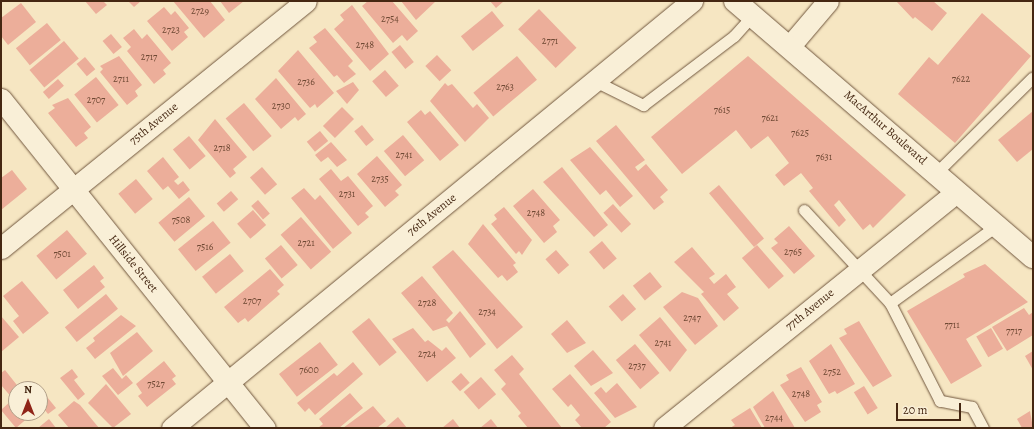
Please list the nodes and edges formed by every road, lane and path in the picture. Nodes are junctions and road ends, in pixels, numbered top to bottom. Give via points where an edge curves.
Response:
1 (306, 1) edge
2 (692, 1) edge
3 (735, 1) edge
4 (828, 1) edge
5 (752, 16) junction
6 (789, 47) junction
7 (1033, 77) edge
8 (595, 81) junction
9 (1, 99) edge
10 (936, 173) junction
11 (73, 189) junction
12 (957, 192) junction
13 (804, 210) dead end
14 (996, 226) junction
15 (1, 248) edge
16 (1033, 258) edge
17 (858, 271) junction
18 (890, 303) junction
19 (228, 382) junction
20 (172, 428) edge
21 (265, 428) edge
22 (664, 428) edge
23 (983, 428) edge

1 - 11 street, 75th Avenue
2 - 8 street, 76th Avenue
3 - 5 main road, MacArthur Boulevard
4 - 6 street
5 - 6 main road, MacArthur Boulevard
5 - 8 lane via 734,36 643,105
6 - 10 main road, MacArthur Boulevard
7 - 10 lane
8 - 19 street, 76th Avenue
9 - 11 street, Hillside Street
10 - 12 main road, MacArthur Boulevard
11 - 15 street, 75th Avenue
11 - 19 street, Hillside Street
12 - 14 main road, MacArthur Boulevard
12 - 17 street, 77th Avenue
13 - 17 lane
14 - 16 main road, MacArthur Boulevard
14 - 18 lane
17 - 18 lane
17 - 22 street, 77th Avenue
18 - 23 lane via 940,401 972,407
19 - 20 street, 76th Avenue
19 - 21 street, Hillside Street

